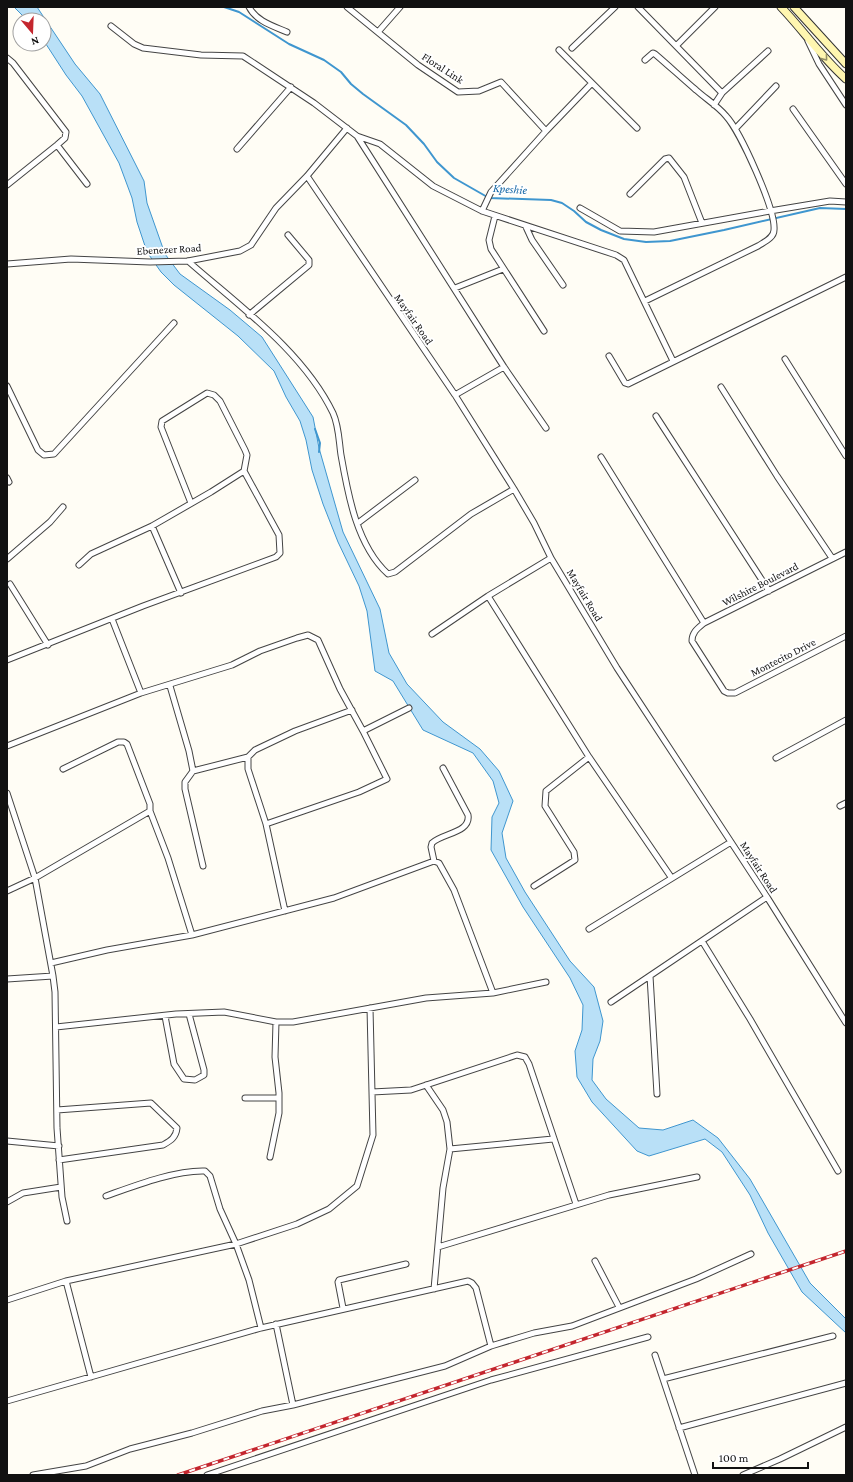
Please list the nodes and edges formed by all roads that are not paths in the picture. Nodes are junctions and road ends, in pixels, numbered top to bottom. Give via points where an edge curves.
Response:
1 (249, 7) edge
2 (347, 7) edge
3 (400, 7) edge
4 (614, 7) edge
5 (638, 7) edge
6 (715, 7) edge
7 (781, 7) edge
8 (794, 7) edge
9 (111, 26) dead end
10 (803, 31) junction
11 (287, 32) dead end
12 (378, 32) junction
13 (676, 46) junction
14 (572, 48) dead end
15 (559, 50) dead end
16 (768, 51) dead end
17 (7, 58) edge
18 (645, 60) dead end
19 (846, 64) edge
20 (846, 79) edge
21 (592, 83) junction
22 (776, 86) dead end
23 (292, 87) junction
24 (722, 92) junction
25 (846, 104) edge
26 (714, 105) junction
27 (793, 109) dead end
28 (347, 128) junction
29 (637, 128) dead end
30 (736, 128) junction
31 (546, 131) junction
32 (357, 136) junction
33 (57, 145) junction
34 (237, 149) dead end
35 (306, 176) junction
36 (87, 184) dead end
37 (846, 184) edge
38 (7, 185) edge
39 (630, 194) dead end
40 (846, 202) edge
41 (580, 208) dead end
42 (482, 211) junction
43 (771, 213) junction
44 (495, 216) junction
45 (702, 223) junction
46 (526, 227) junction
47 (288, 235) dead end
48 (188, 261) junction
49 (7, 264) edge
50 (503, 269) junction
51 (846, 277) edge
52 (563, 285) dead end
53 (455, 288) junction
54 (645, 301) junction
55 (250, 315) junction
56 (174, 323) dead end
57 (544, 331) dead end
58 (610, 356) dead end
59 (785, 359) dead end
60 (673, 361) junction
61 (504, 367) junction
62 (7, 386) edge
63 (721, 386) dead end
64 (455, 395) junction
65 (656, 416) dead end
66 (546, 428) dead end
67 (846, 456) edge
68 (601, 457) dead end
69 (244, 471) junction
70 (415, 480) dead end
71 (514, 490) junction
72 (191, 503) junction
73 (64, 507) dead end
74 (358, 523) junction
75 (152, 526) junction
76 (846, 552) edge
77 (551, 558) junction
78 (832, 558) junction
79 (7, 559) edge
80 (79, 564) dead end
81 (10, 584) dead end
82 (769, 591) junction
83 (181, 593) junction
84 (488, 596) junction
85 (112, 618) junction
86 (704, 623) junction
87 (432, 634) dead end
88 (846, 636) edge
89 (48, 645) junction
90 (7, 660) edge
91 (170, 686) junction
92 (141, 694) junction
93 (728, 694) joint
94 (410, 708) dead end
95 (352, 710) junction
96 (846, 720) edge
97 (363, 731) junction
98 (7, 746) edge
99 (248, 757) junction
100 (589, 757) junction
101 (776, 758) dead end
102 (236, 762) junction
103 (443, 768) dead end
104 (63, 769) dead end
105 (248, 769) junction
106 (193, 771) junction
107 (8, 796) edge
108 (846, 803) edge
109 (840, 806) dead end
110 (150, 811) junction
111 (266, 824) junction
112 (731, 842) junction
113 (434, 861) junction
114 (203, 866) dead end
115 (35, 878) junction
116 (671, 878) junction
117 (534, 886) dead end
118 (7, 891) edge
119 (767, 897) junction
120 (285, 911) junction
121 (589, 929) dead end
122 (192, 934) junction
123 (702, 941) junction
124 (51, 963) junction
125 (53, 976) junction
126 (650, 976) junction
127 (7, 979) edge
128 (546, 982) dead end
129 (493, 993) junction
130 (611, 1002) dead end
131 (370, 1008) junction
132 (189, 1014) junction
133 (165, 1016) junction
134 (276, 1022) junction
135 (846, 1023) edge
136 (56, 1027) junction
137 (426, 1085) junction
138 (372, 1092) junction
139 (657, 1094) dead end
140 (245, 1098) dead end
141 (279, 1098) junction
142 (57, 1110) junction
143 (553, 1139) junction
144 (7, 1142) edge
145 (58, 1146) junction
146 (450, 1149) junction
147 (270, 1158) dead end
148 (59, 1160) junction
149 (838, 1171) dead end
150 (697, 1177) dead end
151 (61, 1186) junction
152 (106, 1196) dead end
153 (7, 1202) edge
154 (576, 1204) junction
155 (67, 1221) dead end
156 (236, 1244) junction
157 (438, 1247) junction
158 (751, 1254) dead end
159 (596, 1261) dead end
160 (406, 1264) dead end
161 (66, 1281) junction
162 (434, 1289) junction
163 (7, 1300) edge
164 (619, 1307) junction
165 (343, 1308) junction
166 (276, 1324) junction
167 (261, 1328) junction
168 (833, 1336) dead end
169 (648, 1337) dead end
170 (491, 1346) junction
171 (655, 1355) dead end
172 (91, 1377) junction
173 (663, 1379) junction
174 (846, 1383) edge
175 (7, 1401) edge
176 (293, 1405) junction
177 (846, 1427) edge
178 (679, 1428) junction
179 (33, 1475) edge
180 (207, 1475) edge
181 (695, 1475) edge
182 (743, 1475) edge

1 - 11 street via 264,22
2 - 12 street, Floral Link
3 - 12 street
4 - 14 street
5 - 13 street
6 - 13 street
7 - 10 street
8 - 19 street
9 - 23 street via 143,48 200,55 240,55
10 -> 20 street via 833,68
10 - 25 street via 819,64
12 - 31 street, Floral Link via 418,65 458,92 479,91 501,82
13 - 24 street
15 - 21 street
16 - 24 street
17 - 33 street via 66,132 65,138
18 - 26 street via 653,53 656,54
21 - 29 street
21 - 31 street
22 - 30 street
23 - 28 street
23 - 34 street
24 - 26 street
26 - 30 street
27 - 37 street
28 - 32 street
28 - 35 street, Ebenezer Road
30 - 43 street
31 - 42 street via 491,192
32 - 42 street via 380,144 434,186
32 - 53 street
33 - 36 street
33 - 38 street
35 - 48 street, Ebenezer Road via 276,208 246,249
35 - 64 street, Mayfair Road
39 - 45 street via 665,158 668,158 684,177
40 - 43 street via 830,201
41 - 45 street via 620,231 654,232
42 - 44 street
43 - 45 street
43 - 54 street via 773,235 758,246
44 - 46 street
44 - 50 street via 489,244
46 - 52 street
46 - 54 street via 616,255 628,266
47 - 55 street via 309,260 309,265
48 - 49 street, Ebenezer Road via 71,259
48 - 55 street
50 - 53 street
50 - 57 street
51 - 60 street
53 - 61 street
54 - 60 street
55 - 74 street via 292,353 315,381 331,409 336,423 346,486
56 - 62 street via 54,454 44,454 38,450
58 - 60 street via 621,378 628,384
59 - 67 street
61 - 64 street
61 - 66 street
63 - 78 street
64 - 71 street, Mayfair Road
65 - 82 street
68 - 86 street
69 - 72 street
69 - 72 street via 247,454 220,401 207,393 197,398 162,421 161,427
69 - 83 street via 279,535 280,553 271,560
70 - 74 street
71 - 74 street via 471,514 395,572 388,574 366,548
71 - 77 street, Mayfair Road
72 - 75 street
73 - 79 street
75 - 80 street via 91,554
75 - 83 street
76 - 78 street, Wilshire Boulevard
77 - 84 street
77 - 112 street, Mayfair Road via 617,668
78 - 82 street, Wilshire Boulevard
81 - 89 street
82 - 86 street, Wilshire Boulevard
83 - 85 street
84 - 87 street
84 - 100 street
85 - 89 street
85 - 92 street
86 - 93 street, Wilshire Boulevard via 695,631 692,641
88 - 93 street, Montecito Drive via 736,693
89 - 90 street
91 - 92 street
91 - 95 street via 308,635 318,640
91 - 106 street
92 - 98 street
94 - 97 street
95 - 97 street
95 - 99 street via 295,731 255,750
96 - 101 street
97 - 111 street via 387,779 359,792
99 - 102 street
99 - 105 street
100 - 116 street
100 - 117 street via 546,791 544,798 545,806 574,852 575,860
102 - 105 street
102 - 106 street
103 - 113 street via 469,821 466,826 432,843
104 - 110 street via 118,742 124,742 150,804
105 - 111 street
106 - 114 street via 185,782 185,789
107 - 115 street
108 - 109 street
110 - 115 street
110 - 122 street
111 - 120 street
112 - 116 street
112 - 119 street, Mayfair Road
113 - 120 street via 334,898
113 - 129 street via 439,863 454,890
115 - 118 street
115 - 124 street
116 - 121 street
119 - 123 street
119 - 135 street, Mayfair Road
120 - 122 street
122 - 124 street
123 - 126 street
123 - 149 street
124 - 125 street
125 - 127 street
125 - 136 street
126 - 130 street
126 - 139 street
128 - 129 street
129 - 131 street via 426,998
131 - 134 street via 294,1022
131 - 138 street
132 - 133 street
132 - 133 street via 204,1070 204,1075 195,1080 184,1079 174,1064
132 - 134 street via 224,1012
133 - 136 street
134 - 141 street via 275,1057
136 - 142 street
137 - 138 street via 411,1090
137 - 143 street via 517,1055 525,1057
137 - 146 street via 443,1110
138 - 156 street via 373,1135 356,1186 329,1209 297,1224
140 - 141 street
141 - 147 street via 279,1113
142 - 145 street
142 - 148 street via 145,1102 155,1106 177,1128 172,1140 163,1145
143 - 146 street
143 - 154 street
144 - 145 street
145 - 148 street
146 - 157 street via 443,1188
148 - 151 street
150 - 154 street
151 - 153 street via 23,1193
151 - 155 street
152 - 156 street via 194,1170 205,1171 210,1176 220,1209
154 - 157 street via 555,1213
156 - 161 street
156 - 167 street via 249,1280
157 - 162 street
158 - 164 street via 696,1279
159 - 164 street
160 - 165 street via 339,1280
161 - 163 street
161 - 172 street
162 - 165 street
162 - 170 street via 468,1281 472,1283 476,1288
164 - 170 street via 572,1326 534,1333
165 - 166 street
166 - 167 street
166 - 176 street
167 - 172 street
168 - 173 street
169 - 180 street via 491,1380
170 - 176 street via 445,1366
171 - 173 street
172 - 175 street
173 - 178 street
174 - 178 street
176 - 179 street via 262,1410 192,1433 130,1449 86,1466
177 - 182 street
178 - 181 street

